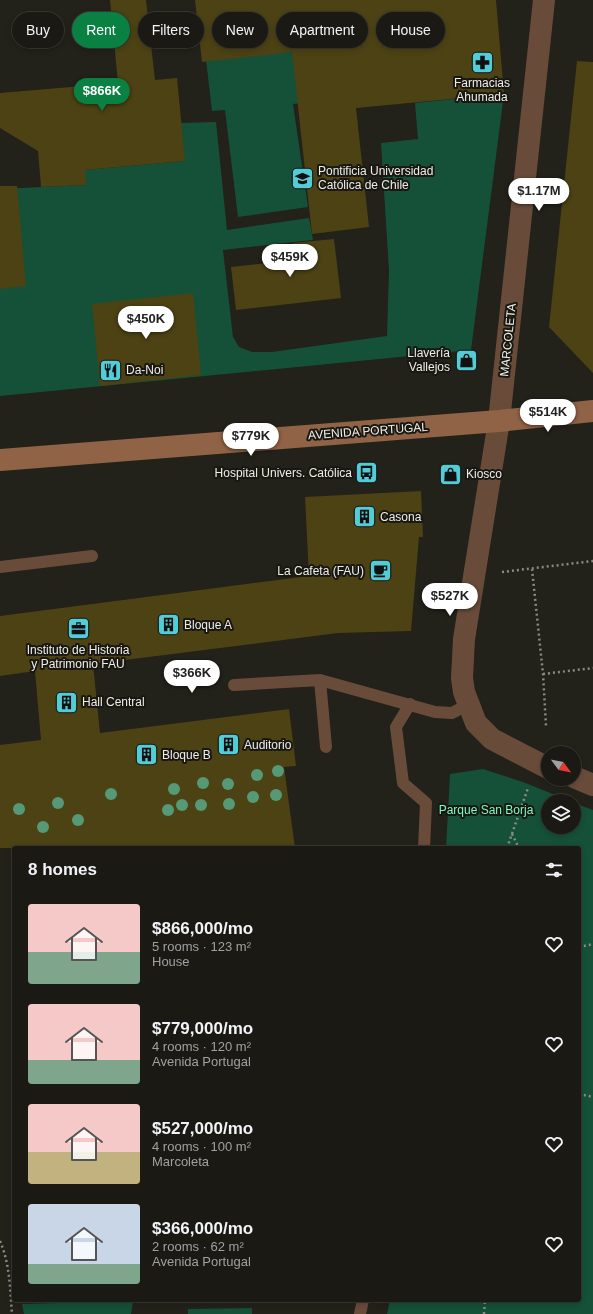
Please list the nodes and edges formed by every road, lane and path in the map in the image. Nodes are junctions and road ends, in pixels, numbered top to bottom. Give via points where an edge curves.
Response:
1 (544, 0) edge
2 (593, 411) edge
3 (499, 421) junction
4 (0, 460) edge
5 (92, 556) dead end
6 (593, 561) edge
7 (0, 567) edge
8 (532, 569) junction
9 (474, 575) junction
10 (593, 668) edge
11 (543, 674) junction
12 (320, 680) junction
13 (234, 685) dead end
14 (410, 704) junction
15 (469, 704) junction
16 (546, 726) dead end
17 (326, 747) dead end
18 (541, 764) edge
19 (541, 767) edge
20 (581, 780) edge
21 (593, 785) edge
22 (512, 834) junction
23 (424, 846) edge
24 (508, 846) edge
25 (518, 846) edge
26 (593, 944) edge
27 (581, 947) edge
28 (581, 1094) edge
29 (593, 1096) edge
30 (0, 1240) edge
31 (363, 1302) edge
32 (485, 1302) edge
33 (12, 1314) edge
34 (360, 1314) edge
35 (484, 1314) edge

1 - 3 street, MARCOLETA
2 - 3 main road, AVENIDA PORTUGAL
3 - 4 main road, AVENIDA PORTUGAL
3 - 9 street, MARCOLETA
5 - 7 lane
6 - 8 path
8 - 9 path
8 - 11 path
9 - 15 street, MARCOLETA via 464,639 462,678
10 - 11 path
11 - 16 path
12 - 13 lane
12 - 14 lane
12 - 17 lane
14 - 15 lane via 435,712 452,713
14 - 23 lane via 396,727 403,783 426,803
15 - 18 street, MARCOLETA via 476,723 492,740
19 - 22 path
20 - 21 street
22 - 24 path
22 - 25 path
26 - 27 path
28 - 29 path
30 - 33 path via 9,1277
31 - 34 lane
32 - 35 path

